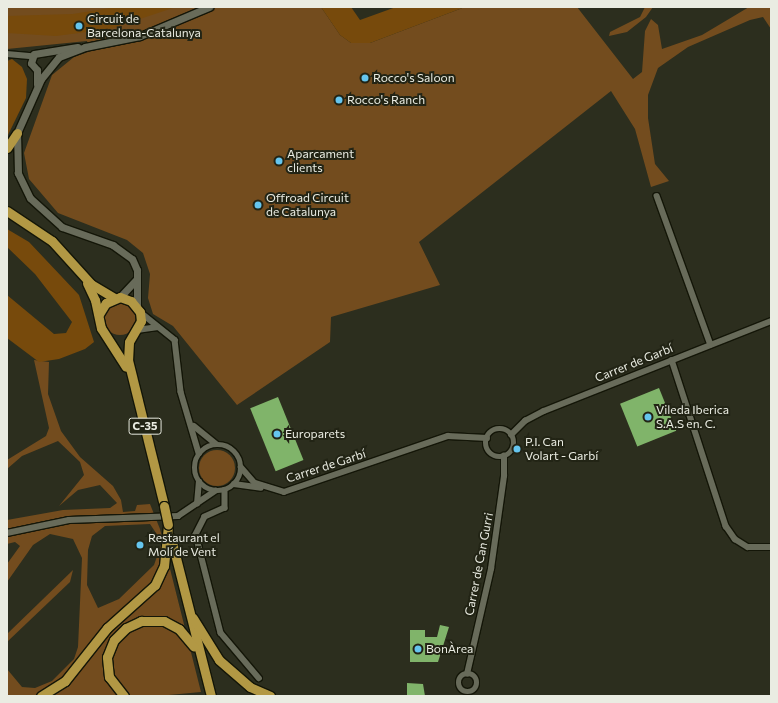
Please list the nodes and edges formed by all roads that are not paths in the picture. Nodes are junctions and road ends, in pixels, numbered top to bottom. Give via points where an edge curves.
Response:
1 (209, 7) edge
2 (85, 47) junction
3 (46, 51) junction
4 (7, 54) edge
5 (32, 56) junction
6 (53, 63) junction
7 (37, 70) junction
8 (47, 70) junction
9 (35, 93) junction
10 (17, 133) junction
11 (7, 148) edge
12 (657, 196) dead end
13 (7, 211) edge
14 (82, 275) junction
15 (136, 280) junction
16 (117, 298) junction
17 (138, 309) junction
18 (99, 314) junction
19 (771, 321) edge
20 (158, 327) junction
21 (135, 333) junction
22 (108, 336) junction
23 (711, 345) junction
24 (672, 360) junction
25 (131, 378) junction
26 (192, 424) junction
27 (512, 435) junction
28 (487, 438) junction
29 (216, 445) junction
30 (199, 453) junction
31 (504, 456) junction
32 (241, 467) junction
33 (200, 482) junction
34 (234, 484) junction
35 (264, 488) junction
36 (225, 490) junction
37 (215, 491) junction
38 (197, 504) junction
39 (168, 525) junction
40 (7, 533) edge
41 (771, 547) edge
42 (184, 597) junction
43 (197, 651) junction
44 (468, 674) dead end
45 (259, 678) dead end
46 (211, 694) edge
47 (40, 696) edge
48 (124, 696) edge
49 (270, 696) edge

1 - 2 street via 140,36
2 - 3 street
2 - 6 street
3 - 5 street
3 - 6 street
4 - 5 street
5 - 7 street via 32,66
6 - 8 street
7 - 8 street
7 - 9 street
8 - 9 street
9 - 10 street
10 - 11 highway
10 - 15 street via 18,173 38,209 62,227 120,249 135,265
12 - 23 street
13 - 14 highway, C-35 via 52,241
14 - 16 highway, C-35 via 99,291
14 - 18 highway, C-35
15 - 16 street
15 - 17 street
16 - 17 highway, C-35
16 - 18 highway via 106,303
17 - 20 street
17 - 21 highway, C-35
18 - 22 highway, C-35 via 99,325
19 - 23 street, Carrer de Garbí
20 - 21 street
20 - 26 street via 169,332 176,345 179,382
21 - 22 highway via 120,340
21 - 25 highway, C-35 via 128,354
22 - 25 highway, C-35
23 - 24 street, Carrer de Garbí
24 - 27 street, Carrer de Garbí via 544,411 525,421
24 - 41 street via 726,526 735,539 748,547
25 - 39 highway, C-35, bridge
26 - 29 street
26 - 30 street
27 - 28 street via 498,429
27 - 31 street via 513,448
28 - 31 street via 489,452
28 - 35 street, Carrer de Garbí via 448,436 290,491
29 - 30 street
29 - 32 street via 231,449
30 - 33 street via 194,468
31 - 44 street, Carrer de Can Gurri via 504,476 491,569
32 - 34 street
32 - 35 street
33 - 37 street
33 - 38 street
34 - 35 street, Carrer de Garbí
34 - 36 street
36 - 37 street
36 - 45 street via 226,508 202,520 196,535 221,633
37 - 38 street
38 - 40 street via 178,516 69,520
39 - 42 highway, C-35
39 - 47 highway via 164,566 155,585 107,628 65,681
42 - 43 highway, C-35
42 - 49 highway via 204,640 219,660 244,683
43 - 46 highway, C-35
43 - 48 highway via 185,634 164,621 142,621 126,628 114,640 107,657 110,677

